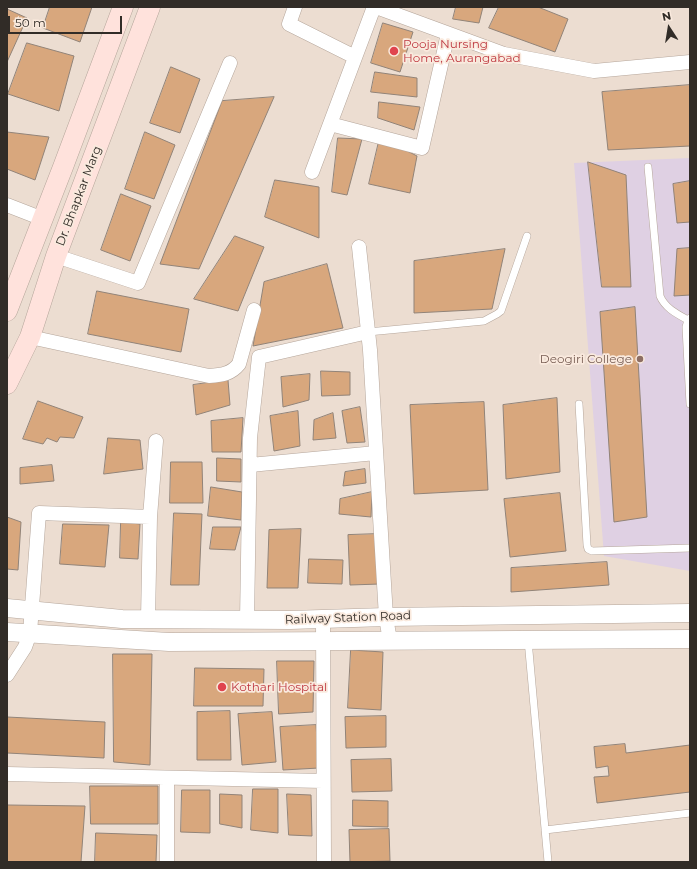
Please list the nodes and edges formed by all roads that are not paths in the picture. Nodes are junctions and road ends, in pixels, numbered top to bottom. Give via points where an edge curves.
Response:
1 (123, 7) edge
2 (150, 7) edge
3 (295, 7) edge
4 (375, 7) edge
5 (448, 34) junction
6 (355, 57) junction
7 (690, 62) edge
8 (230, 63) dead end
9 (330, 124) junction
10 (648, 167) dead end
11 (312, 172) dead end
12 (7, 205) edge
13 (43, 219) junction
14 (527, 236) dead end
15 (359, 247) dead end
16 (56, 256) junction
17 (254, 310) dead end
18 (7, 311) edge
19 (689, 319) edge
20 (368, 332) junction
21 (30, 337) junction
22 (7, 384) edge
23 (579, 404) dead end
24 (690, 404) edge
25 (156, 441) dead end
26 (376, 453) junction
27 (250, 465) junction
28 (150, 517) junction
29 (690, 548) edge
30 (7, 608) edge
31 (32, 610) junction
32 (690, 613) edge
33 (386, 617) junction
34 (148, 619) junction
35 (246, 620) junction
36 (323, 620) junction
37 (7, 632) edge
38 (30, 633) junction
39 (690, 639) edge
40 (528, 640) junction
41 (323, 641) junction
42 (390, 641) junction
43 (7, 676) edge
44 (7, 774) edge
45 (167, 778) junction
46 (323, 781) junction
47 (690, 813) edge
48 (545, 830) junction
49 (167, 862) edge
50 (324, 862) edge
51 (548, 862) edge

1 - 13 main road, Dr. Bhapkar Marg
2 - 16 main road, Dr. Bhapkar Marg
3 - 6 street via 289,24
4 - 5 street
4 - 6 street
5 - 7 street via 504,54 594,71
5 - 9 street via 422,148
6 - 9 street
8 - 16 street via 138,283
9 - 11 street
10 - 19 lane via 660,296 662,303 668,308
12 - 13 street
13 - 18 main road, Dr. Bhapkar Marg
14 - 20 lane via 501,311 497,314 484,321
15 - 20 street
16 - 21 main road, Dr. Bhapkar Marg
17 - 21 street via 239,364 234,370 223,375 209,376
19 - 24 lane via 686,327
20 - 26 street
20 - 27 street via 259,357 250,438
21 - 22 main road, Dr. Bhapkar Marg
23 - 29 lane via 588,549 592,551
25 - 28 street
26 - 27 street
26 - 33 street
27 - 35 street
28 - 31 street via 39,513
28 - 34 street
30 - 31 street, Railway Station Road
31 - 34 street, Railway Station Road via 122,619
31 - 38 street
32 - 33 street, Railway Station Road
33 - 36 street, Railway Station Road
33 - 42 street
34 - 35 street, Railway Station Road
35 - 36 street, Railway Station Road
36 - 41 street
37 - 38 street, Railway Station Road
38 - 41 street, Railway Station Road via 169,642
38 - 43 street via 25,647
39 - 40 street, Railway Station Road
40 - 42 street, Railway Station Road
40 - 48 lane
41 - 42 street, Railway Station Road
41 - 46 street
44 - 45 street
45 - 46 street
45 - 49 street
46 - 50 street
47 - 48 lane
48 - 51 lane

